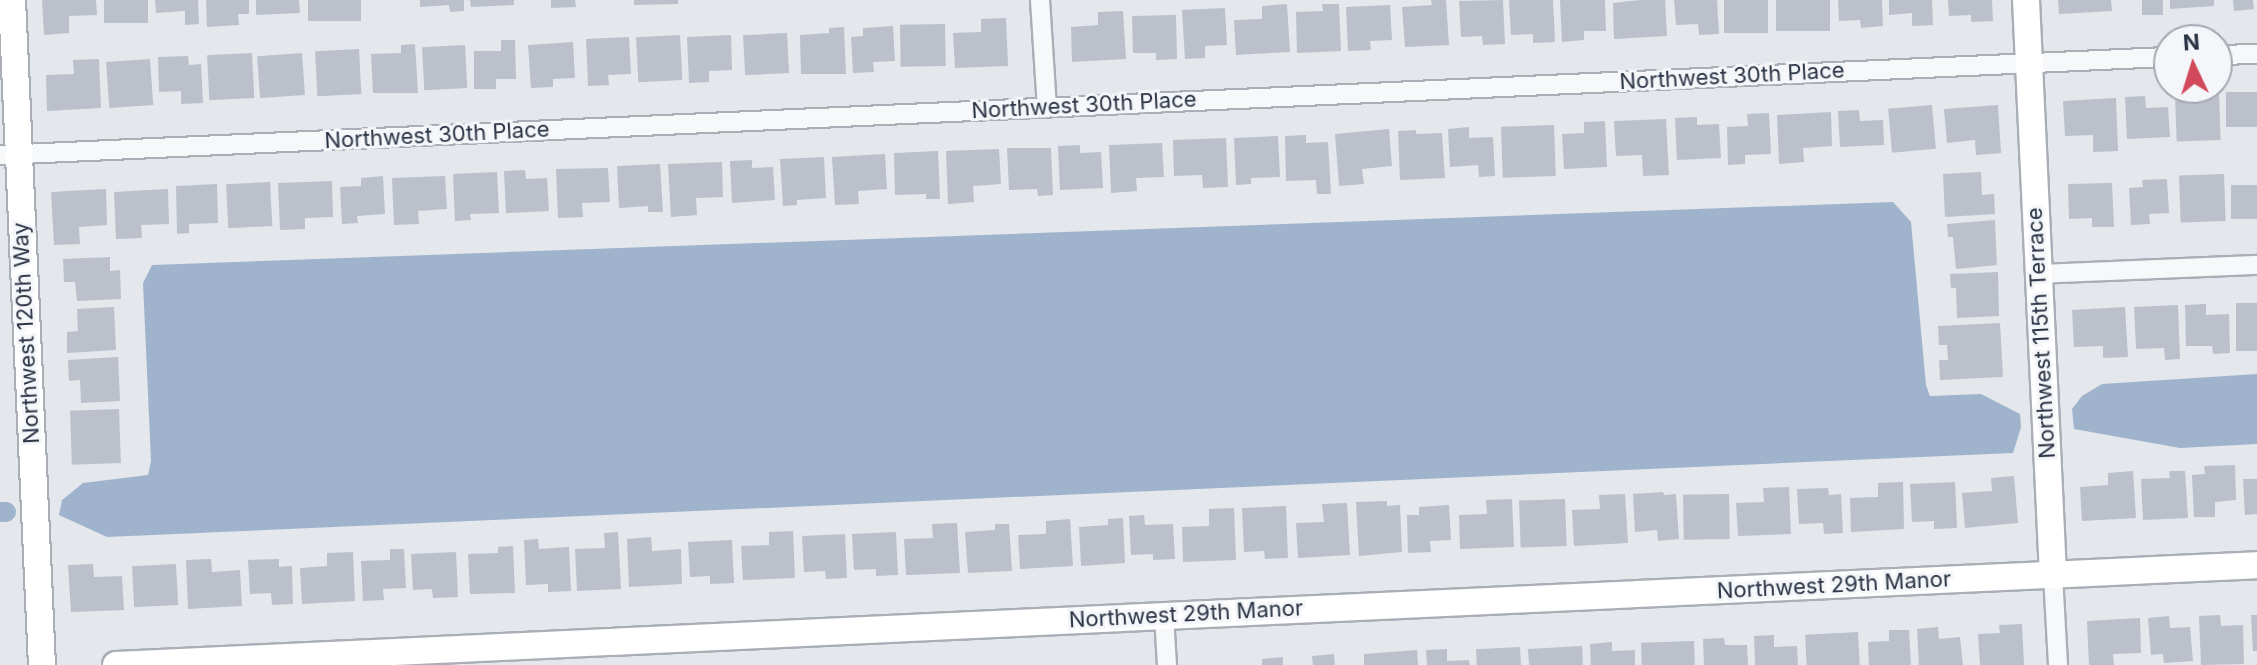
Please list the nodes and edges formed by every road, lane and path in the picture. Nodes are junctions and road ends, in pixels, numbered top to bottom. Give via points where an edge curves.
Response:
1 (12, 0) edge
2 (1040, 0) edge
3 (2026, 0) edge
4 (2257, 54) edge
5 (2233, 55) edge
6 (2153, 58) edge
7 (2028, 63) junction
8 (1047, 107) junction
9 (9, 154) edge
10 (2257, 265) edge
11 (2038, 274) junction
12 (2257, 565) edge
13 (2053, 575) junction
14 (1164, 615) junction
15 (42, 665) edge
16 (116, 665) edge
17 (1167, 665) edge
18 (2058, 665) edge

1 - 9 street, Northwest 120th Way
2 - 8 street
3 - 7 street, Northwest 115th Terrace
4 - 5 street
6 - 7 street, Northwest 30th Place
7 - 8 street, Northwest 30th Place
7 - 11 street, Northwest 115th Terrace
8 - 9 street, Northwest 30th Place
9 - 15 street, Northwest 120th Way
10 - 11 street
11 - 13 street, Northwest 115th Terrace
12 - 13 street, Northwest 29th Manor
13 - 14 street, Northwest 29th Manor
13 - 18 street, Northwest 115th Terrace
14 - 16 street, Northwest 29th Manor
14 - 17 street

